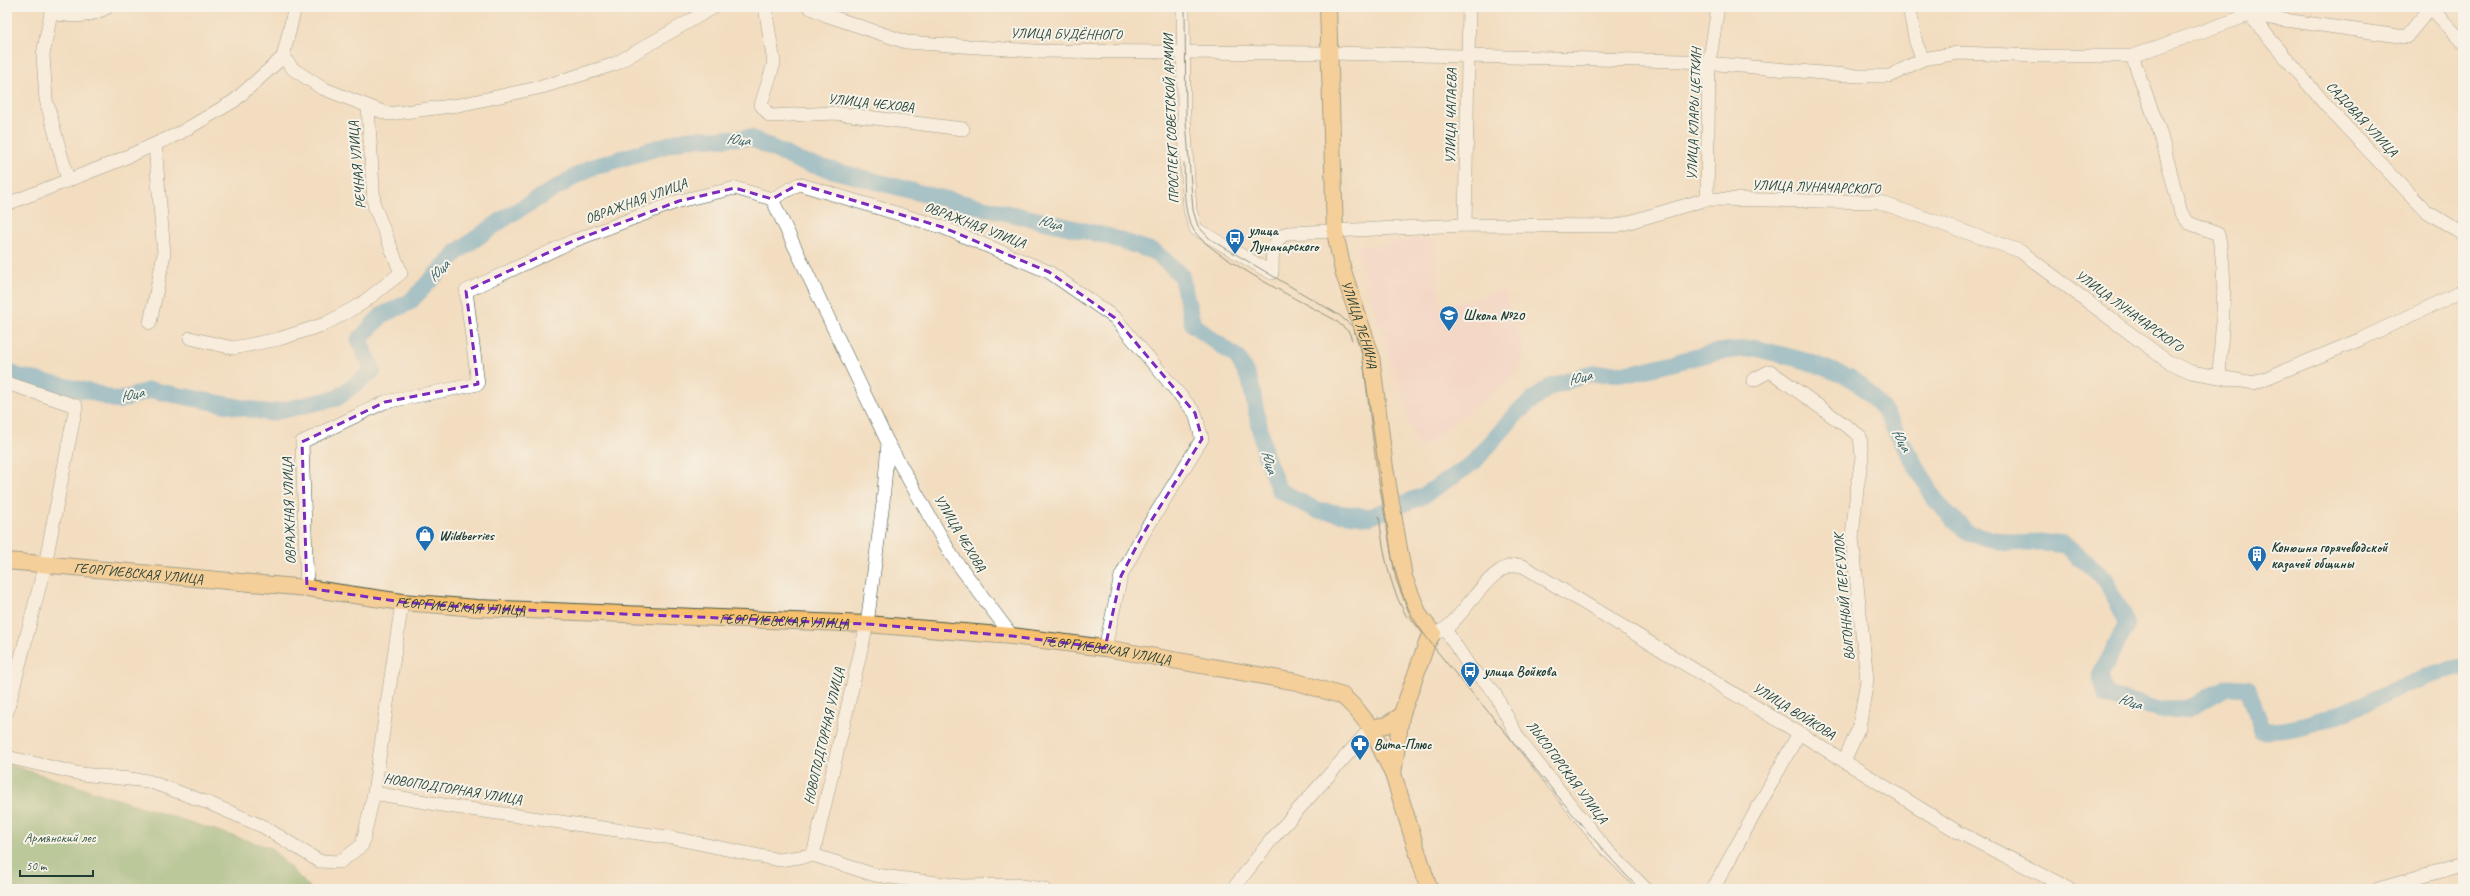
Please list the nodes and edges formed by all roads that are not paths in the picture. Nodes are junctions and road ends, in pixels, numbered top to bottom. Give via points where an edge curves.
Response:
1 (108, 7) edge
2 (295, 7) edge
3 (714, 7) edge
4 (765, 7) edge
5 (809, 7) edge
6 (1183, 7) edge
7 (1328, 7) edge
8 (1469, 7) edge
9 (1718, 7) edge
10 (1909, 7) edge
11 (2430, 7) edge
12 (52, 10) edge
13 (2246, 11) edge
14 (2463, 42) edge
15 (1184, 52) junction
16 (1328, 53) junction
17 (1469, 56) junction
18 (2132, 56) junction
19 (283, 57) junction
20 (1923, 59) junction
21 (1710, 64) junction
22 (368, 107) junction
23 (963, 129) dead end
24 (155, 145) junction
25 (68, 180) junction
26 (772, 199) junction
27 (1707, 200) junction
28 (7, 204) edge
29 (1465, 225) junction
30 (1196, 229) joint
31 (1335, 232) junction
32 (2463, 234) edge
33 (2463, 291) edge
34 (150, 323) dead end
35 (190, 338) dead end
36 (2219, 377) junction
37 (1753, 380) dead end
38 (7, 382) edge
39 (888, 442) junction
40 (7, 561) edge
41 (45, 565) junction
42 (307, 588) junction
43 (402, 602) junction
44 (867, 624) junction
45 (1439, 631) junction
46 (1012, 636) junction
47 (1104, 648) junction
48 (7, 712) edge
49 (1401, 716) junction
50 (1371, 728) junction
51 (1799, 733) junction
52 (7, 757) edge
53 (1844, 761) junction
54 (1393, 774) junction
55 (374, 793) junction
56 (813, 856) junction
57 (2463, 865) edge
58 (1044, 889) edge
59 (1232, 889) edge
60 (1429, 889) edge
61 (1646, 889) edge
62 (1713, 889) edge
63 (2070, 889) edge
64 (2378, 889) edge

1 - 12 street via 91,15 71,16
2 - 19 street
3 - 22 street, РЕЧНАЯ УЛИЦА via 615,64 542,87 458,105 388,114
4 - 23 street, УЛИЦА ЧЕХОВА via 774,63 761,105 770,116 834,113
5 - 15 street, УЛИЦА БУДЁННОГО via 906,42 1034,51
6 - 15 street, ПРОСПЕКТ СОВЕТСКОЙ АРМИИ
7 - 16 main road, УЛИЦА ЛЕНИНА
8 - 17 street, УЛИЦА ЧАПАЕВА
9 - 21 street, УЛИЦА КЛАРЫ ЦЕТКИН
10 - 20 street via 1916,43
11 - 13 street via 2406,36
11 - 14 street
12 - 25 street via 43,55 46,100
13 - 18 street, УЛИЦА БУДЁННОГО
13 - 32 street, САДОВАЯ УЛИЦА via 2330,110 2426,211
15 - 16 street, УЛИЦА БУДЁННОГО
15 - 30 street, ПРОСПЕКТ СОВЕТСКОЙ АРМИИ via 1184,117 1190,210
16 - 17 street, УЛИЦА БУДЁННОГО
16 - 31 main road, УЛИЦА ЛЕНИНА
17 - 21 street, УЛИЦА БУДЁННОГО via 1683,61
17 - 29 street, УЛИЦА ЧАПАЕВА
18 - 20 street, УЛИЦА БУДЁННОГО via 1958,53
18 - 36 street via 2160,132 2181,213 2188,224 2218,234 2222,251 2223,294
19 - 22 street, РЕЧНАЯ УЛИЦА via 293,69 322,88
19 - 24 street via 234,101
20 - 21 street, УЛИЦА БУДЁННОГО via 1890,76
21 - 27 street, УЛИЦА КЛАРЫ ЦЕТКИН
22 - 35 street, РЕЧНАЯ УЛИЦА via 374,205 401,273 361,304 325,324 279,339 234,348
24 - 25 street
24 - 34 street via 164,254
25 - 28 street
26 - 39 street, УЛИЦА ЧЕХОВА
26 - 42 street, ОВРАЖНАЯ УЛИЦА via 735,188 679,201 573,241 466,291 478,384 385,402 302,442
26 - 47 street, ОВРАЖНАЯ УЛИЦА via 799,184 942,227 1049,272 1115,318 1195,413 1202,439 1143,534 1121,576
27 - 29 street, УЛИЦА ЛУНАЧАРСКОГО via 1616,226
27 - 36 street, УЛИЦА ЛУНАЧАРСКОГО via 1879,202 2020,251 2167,361 2191,372
29 - 31 street, УЛИЦА ЛУНАЧАРСКОГО
30 - 31 street, УЛИЦА ЛУНАЧАРСКОГО via 1272,273 1273,246 1279,237 1288,233
31 - 45 main road, УЛИЦА ЛЕНИНА via 1343,271 1371,355 1385,468 1404,577 1419,615
33 - 36 street, УЛИЦА ЛУНАЧАРСКОГО via 2359,340 2254,383
37 - 53 street, ВЫГОННЫЙ ПЕРЕУЛОК via 1770,371 1860,436 1862,457 1852,537 1867,680 1859,728
38 - 41 street via 76,406
39 - 44 street via 883,503
39 - 46 street, УЛИЦА ЧЕХОВА via 952,556
40 - 41 main road, ГЕОРГИЕВСКАЯ УЛИЦА
41 - 42 main road, ГЕОРГИЕВСКАЯ УЛИЦА
41 - 48 street
42 - 43 main road, ГЕОРГИЕВСКАЯ УЛИЦА
43 - 44 main road, ГЕОРГИЕВСКАЯ УЛИЦА via 485,608
43 - 55 street
44 - 46 main road, ГЕОРГИЕВСКАЯ УЛИЦА
44 - 56 street, НОВОПОДГОРНАЯ УЛИЦА
45 - 49 main road via 1426,643
45 - 51 street, УЛИЦА ВОЙКОВА via 1497,573 1514,564 1523,566
45 - 61 street, ЛЫСОГОРСКАЯ УЛИЦА via 1494,692 1520,741 1603,846
46 - 47 main road, ГЕОРГИЕВСКАЯ УЛИЦА
47 - 50 main road, ГЕОРГИЕВСКАЯ УЛИЦА via 1324,689 1348,700
49 - 50 main road via 1386,725
49 - 54 main road
50 - 54 main road, ГЕОРГИЕВСКАЯ УЛИЦА
50 - 59 street via 1271,840
51 - 53 street, УЛИЦА ВОЙКОВА
51 - 62 street
52 - 55 street, НОВОПОДГОРНАЯ УЛИЦА via 81,774 148,781 264,827 319,861 340,862 362,845
53 - 63 street, УЛИЦА ВОЙКОВА via 1958,832
54 - 60 main road, ГЕОРГИЕВСКАЯ УЛИЦА
55 - 56 street, НОВОПОДГОРНАЯ УЛИЦА via 673,838 779,860
56 - 58 street, НОВОПОДГОРНАЯ УЛИЦА via 875,875 960,886 1014,885
57 - 64 street

